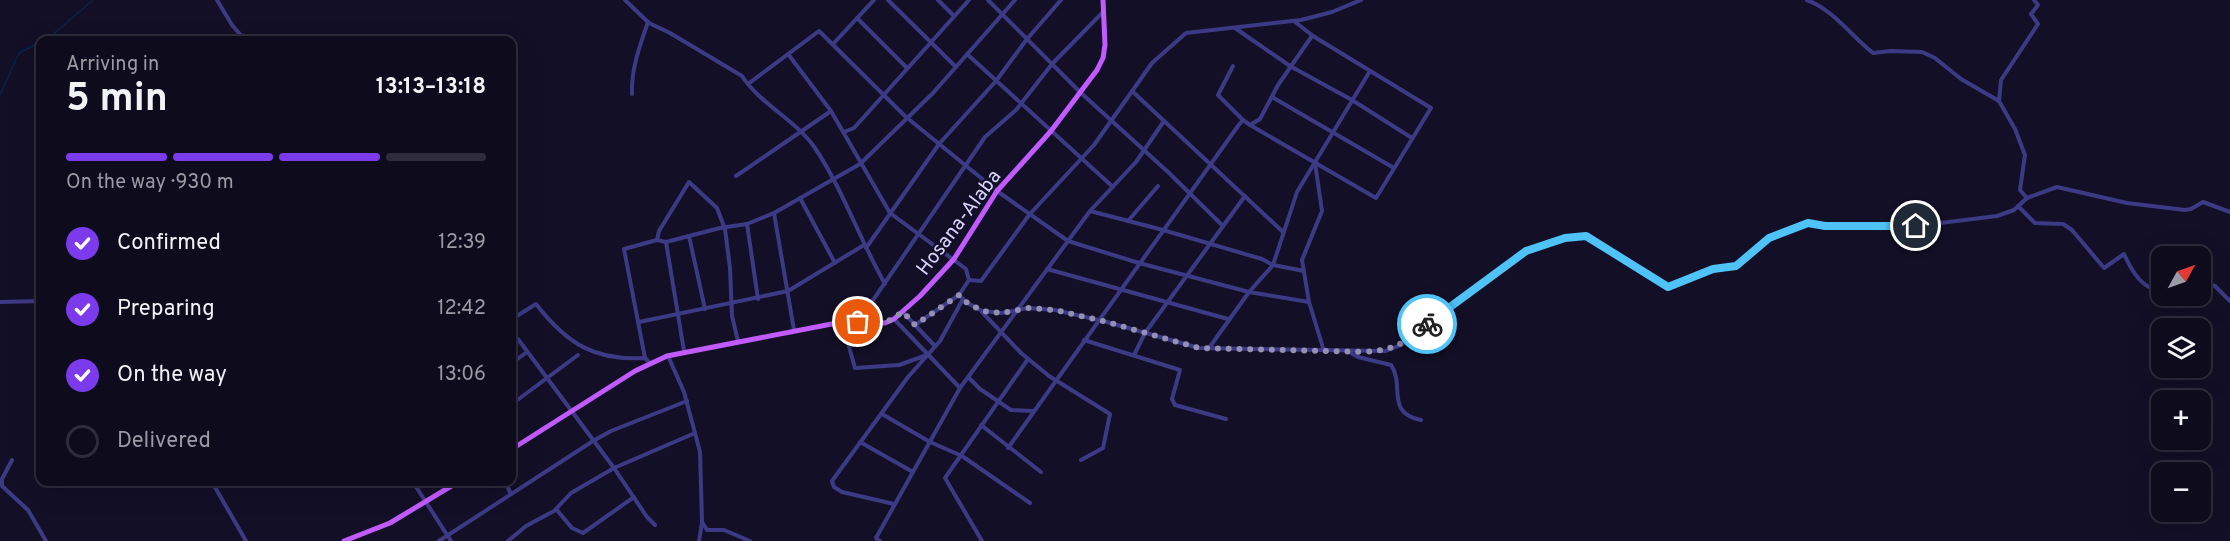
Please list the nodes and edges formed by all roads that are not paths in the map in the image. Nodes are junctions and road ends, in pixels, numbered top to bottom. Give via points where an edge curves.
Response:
1 (217, 0) edge
2 (625, 0) edge
3 (874, 0) edge
4 (888, 0) edge
5 (938, 0) edge
6 (969, 0) edge
7 (988, 0) edge
8 (1015, 0) edge
9 (1061, 0) edge
10 (1103, 0) edge
11 (1362, 0) edge
12 (1807, 0) edge
13 (2034, 0) edge
14 (1104, 11) junction
15 (1002, 14) junction
16 (954, 16) junction
17 (857, 18) junction
18 (1293, 21) junction
19 (648, 22) junction
20 (1234, 27) junction
21 (242, 36) edge
22 (1312, 36) junction
23 (1027, 39) junction
24 (931, 42) junction
25 (833, 44) junction
26 (788, 54) junction
27 (967, 54) junction
28 (1052, 64) junction
29 (1233, 66) dead end
30 (1290, 66) junction
31 (956, 67) junction
32 (907, 68) junction
33 (1370, 71) junction
34 (996, 81) junction
35 (748, 84) junction
36 (1132, 91) junction
37 (1081, 93) junction
38 (632, 94) dead end
39 (883, 94) junction
40 (1272, 97) junction
41 (1352, 100) junction
42 (1999, 101) junction
43 (1021, 104) junction
44 (831, 111) junction
45 (906, 117) junction
46 (1112, 120) junction
47 (1243, 120) junction
48 (1164, 121) junction
49 (1250, 125) junction
50 (801, 130) junction
51 (1051, 131) junction
52 (844, 132) junction
53 (1333, 133) junction
54 (1412, 138) junction
55 (939, 144) junction
56 (1144, 150) junction
57 (1081, 158) junction
58 (1315, 163) junction
59 (860, 165) junction
60 (965, 165) junction
61 (1211, 165) junction
62 (1394, 168) junction
63 (736, 176) dead end
64 (833, 179) junction
65 (1158, 186) dead end
66 (1113, 187) junction
67 (997, 191) junction
68 (1190, 194) junction
69 (1245, 196) junction
70 (800, 198) junction
71 (2027, 198) junction
72 (2018, 206) junction
73 (1090, 211) junction
74 (2230, 212) edge
75 (774, 213) junction
76 (890, 213) junction
77 (1029, 214) junction
78 (1128, 220) junction
79 (747, 224) junction
80 (1223, 226) junction
81 (725, 229) junction
82 (1163, 230) junction
83 (1284, 232) junction
84 (689, 236) junction
85 (918, 236) junction
86 (657, 240) junction
87 (1068, 241) junction
88 (666, 242) junction
89 (1211, 244) junction
90 (865, 247) junction
91 (954, 259) junction
92 (835, 263) junction
93 (1139, 263) junction
94 (1273, 265) junction
95 (1047, 269) junction
96 (1304, 271) junction
97 (1187, 275) junction
98 (969, 280) junction
99 (885, 284) junction
100 (2211, 285) edge
101 (2151, 288) edge
102 (1120, 289) junction
103 (788, 291) junction
104 (1249, 292) junction
105 (961, 297) junction
106 (758, 299) junction
107 (36, 301) edge
108 (2230, 301) edge
109 (0, 302) edge
110 (732, 302) junction
111 (1167, 302) junction
112 (1309, 302) junction
113 (705, 309) junction
114 (1017, 310) junction
115 (982, 311) junction
116 (903, 312) junction
117 (678, 315) junction
118 (516, 316) edge
119 (1228, 319) junction
120 (894, 320) junction
121 (1098, 320) junction
122 (639, 322) junction
123 (842, 322) junction
124 (858, 322) junction
125 (915, 325) junction
126 (794, 330) junction
127 (1002, 331) junction
128 (1145, 333) junction
129 (516, 336) edge
130 (518, 339) joint
131 (1084, 340) junction
132 (738, 341) junction
133 (935, 346) junction
134 (1208, 349) junction
135 (684, 351) junction
136 (1324, 351) junction
137 (527, 352) junction
138 (1349, 352) junction
139 (578, 355) dead end
140 (928, 355) junction
141 (1134, 355) junction
142 (667, 356) junction
143 (645, 358) junction
144 (1028, 359) junction
145 (516, 360) edge
146 (651, 364) junction
147 (968, 377) junction
148 (547, 378) junction
149 (1055, 380) junction
150 (960, 388) junction
151 (516, 401) edge
152 (687, 401) junction
153 (997, 402) junction
154 (1033, 411) junction
155 (572, 412) junction
156 (882, 414) junction
157 (1226, 418) dead end
158 (1421, 420) dead end
159 (981, 425) junction
160 (695, 433) junction
161 (593, 441) junction
162 (860, 442) junction
163 (930, 442) junction
164 (516, 447) edge
165 (1008, 448) junction
166 (960, 455) junction
167 (12, 460) dead end
168 (1081, 460) dead end
169 (614, 468) junction
170 (914, 472) junction
171 (1041, 472) dead end
172 (214, 486) edge
173 (415, 486) edge
174 (451, 486) edge
175 (507, 486) edge
176 (511, 494) junction
177 (634, 497) junction
178 (425, 502) junction
179 (894, 504) junction
180 (1030, 504) dead end
181 (556, 509) junction
182 (702, 522) junction
183 (655, 525) dead end
184 (447, 536) junction
185 (876, 540) edge
186 (46, 541) edge
187 (246, 541) edge
188 (344, 541) edge
189 (439, 541) edge
190 (451, 541) edge
191 (508, 541) edge
192 (699, 541) edge
193 (750, 541) edge
194 (982, 541) edge

1 - 21 street
2 - 19 street
3 - 17 street
4 - 24 street
5 - 16 street
6 - 16 street
7 - 15 street
8 - 15 street
9 - 23 street
10 - 14 main road, Hosana-Alaba
11 - 18 street
12 - 42 street via 1842,23 1874,53 1922,52
13 - 42 street via 2038,5 2031,14 2038,24 2001,80
14 - 28 street
14 - 37 main road, Hosana-Alaba via 1103,58
15 - 23 street
15 - 27 street
16 - 24 street
17 - 25 street
17 - 32 street
18 - 20 street
18 - 22 street
19 - 35 street via 742,76
19 - 38 street via 638,49
20 - 30 street
20 - 36 street via 1186,33 1152,63
22 - 30 street
22 - 33 street
23 - 28 street
23 - 34 street
24 - 31 street
24 - 32 street
25 - 26 street via 819,31
25 - 39 street
26 - 35 street
26 - 44 street
27 - 31 street
27 - 34 street
28 - 37 street
28 - 43 street
29 - 47 street via 1218,95
30 - 40 street
30 - 41 street
31 - 45 street
32 - 39 street
33 - 41 street
33 - 54 street via 1431,108
34 - 43 street
34 - 55 street
35 - 50 street
36 - 46 street
36 - 48 street
37 - 46 street
37 - 51 main road, Hosana-Alaba
39 - 45 street
39 - 52 street via 854,128
40 - 49 street via 1260,119
40 - 53 street
41 - 53 street
41 - 54 street
42 - 71 street via 2025,155 2020,190
43 - 51 street
43 - 60 street via 985,137
44 - 50 street
44 - 52 street
45 - 55 street
45 - 59 street
46 - 56 street
46 - 57 street
47 - 49 street
47 - 61 street
48 - 56 street
48 - 61 street
49 - 58 street
50 - 63 street
50 - 64 street
51 - 57 street
51 - 67 main road, Hosana-Alaba
52 - 59 street
53 - 58 street
53 - 62 street
54 - 62 street
55 - 60 street
55 - 76 street
56 - 66 street
56 - 68 street
57 - 66 street
57 - 77 street
58 - 62 street via 1376,198
58 - 83 street via 1297,192
58 - 96 street via 1322,211 1302,260
59 - 64 street
59 - 76 street
60 - 67 street
60 - 85 street
61 - 68 street
61 - 69 street
64 - 70 street
64 - 90 street
65 - 78 street
66 - 73 street
67 - 77 street
67 - 91 main road, Hosana-Alaba
68 - 80 street
68 - 82 street
69 - 80 street
69 - 83 street
70 - 75 street
70 - 92 street
71 - 72 street
71 - 74 street via 2060,187 2156,207 2191,210 2203,201
72 - 101 street via 2035,223 2063,224 2072,230 2104,268 2124,254 2136,276
72 - 138 street via 1996,216 1928,225 1808,223 1769,238 1736,266 1713,269 1668,287 1586,236 1565,238 1526,251 1401,345 1386,351
73 - 78 street
73 - 87 street
75 - 79 street
75 - 103 street
76 - 85 street
76 - 90 street
77 - 87 street
77 - 98 street via 981,281
78 - 82 street
79 - 81 street
79 - 106 street
80 - 89 street
81 - 84 street
81 - 86 street via 717,208 689,182
81 - 110 street
82 - 89 street
82 - 93 street
83 - 94 street
84 - 88 street
84 - 113 street
85 - 91 street
85 - 99 street
86 - 88 street
86 - 122 street via 624,249
87 - 93 street
87 - 95 street
88 - 117 street
89 - 94 street
89 - 97 street
90 - 92 street
90 - 99 street
91 - 98 street via 966,269
91 - 116 main road, Hosana-Alaba
92 - 103 street
93 - 97 street
93 - 102 street
94 - 96 street
94 - 104 street
95 - 102 street
95 - 114 street
96 - 112 street
97 - 104 street
97 - 111 street
98 - 105 street
99 - 124 street
100 - 108 street
102 - 111 street
102 - 121 street
103 - 106 street
103 - 126 street
104 - 112 street
104 - 119 street
105 - 115 street
105 - 125 street
105 - 133 street
106 - 110 street
107 - 109 street
110 - 113 street
110 - 132 street
111 - 119 street
111 - 128 street
112 - 136 street
113 - 117 street
114 - 115 street
114 - 121 street via 1055,310
114 - 127 street
115 - 127 street
116 - 120 main road, Hosana-Alaba
116 - 125 street
117 - 122 street
117 - 135 street
118 - 143 street via 536,304 550,322 596,355
119 - 134 street
120 - 124 main road
120 - 140 street
121 - 128 street
121 - 131 street
122 - 143 street
123 - 124 main road
123 - 126 main road
123 - 140 street via 855,368 899,365
125 - 133 street
126 - 132 main road
127 - 144 street
127 - 147 street
128 - 134 street
128 - 141 street
129 - 130 street
130 - 137 street
131 - 141 street
131 - 149 street
132 - 135 main road
133 - 140 street
134 - 136 street
135 - 142 main road
136 - 138 street
137 - 145 street
137 - 148 street
138 - 158 street via 1391,365 1396,372 1401,408 1407,416
139 - 148 street
140 - 150 street
140 - 156 street
141 - 157 street via 1180,370 1172,399 1175,405
142 - 146 main road
142 - 152 street
143 - 146 street
144 - 149 street
144 - 153 street
146 - 155 main road
147 - 150 street
147 - 153 street
148 - 151 street
148 - 155 street
149 - 154 street
149 - 168 street via 1110,414 1103,448
150 - 163 street
152 - 160 street
152 - 161 street
153 - 154 street via 1011,410
153 - 159 street
154 - 165 street
155 - 161 street
155 - 164 main road
156 - 162 street
156 - 163 street
159 - 165 street
159 - 166 street
160 - 169 street
160 - 182 street via 702,461
161 - 169 street
161 - 176 street
162 - 170 street
162 - 179 street via 832,481 834,487
163 - 166 street
163 - 170 street
165 - 171 street
166 - 180 street
166 - 194 street via 945,478
167 - 186 street via 2,486 28,510
169 - 177 street
169 - 181 street via 571,493
170 - 179 street
172 - 187 street
173 - 178 street
174 - 178 main road
175 - 176 street
176 - 184 street
177 - 181 street via 583,533 572,528
177 - 183 street
178 - 184 street
178 - 188 main road via 376,530
179 - 185 street
181 - 191 street
182 - 192 street
182 - 193 street via 707,531 724,531
184 - 189 street
184 - 190 street

